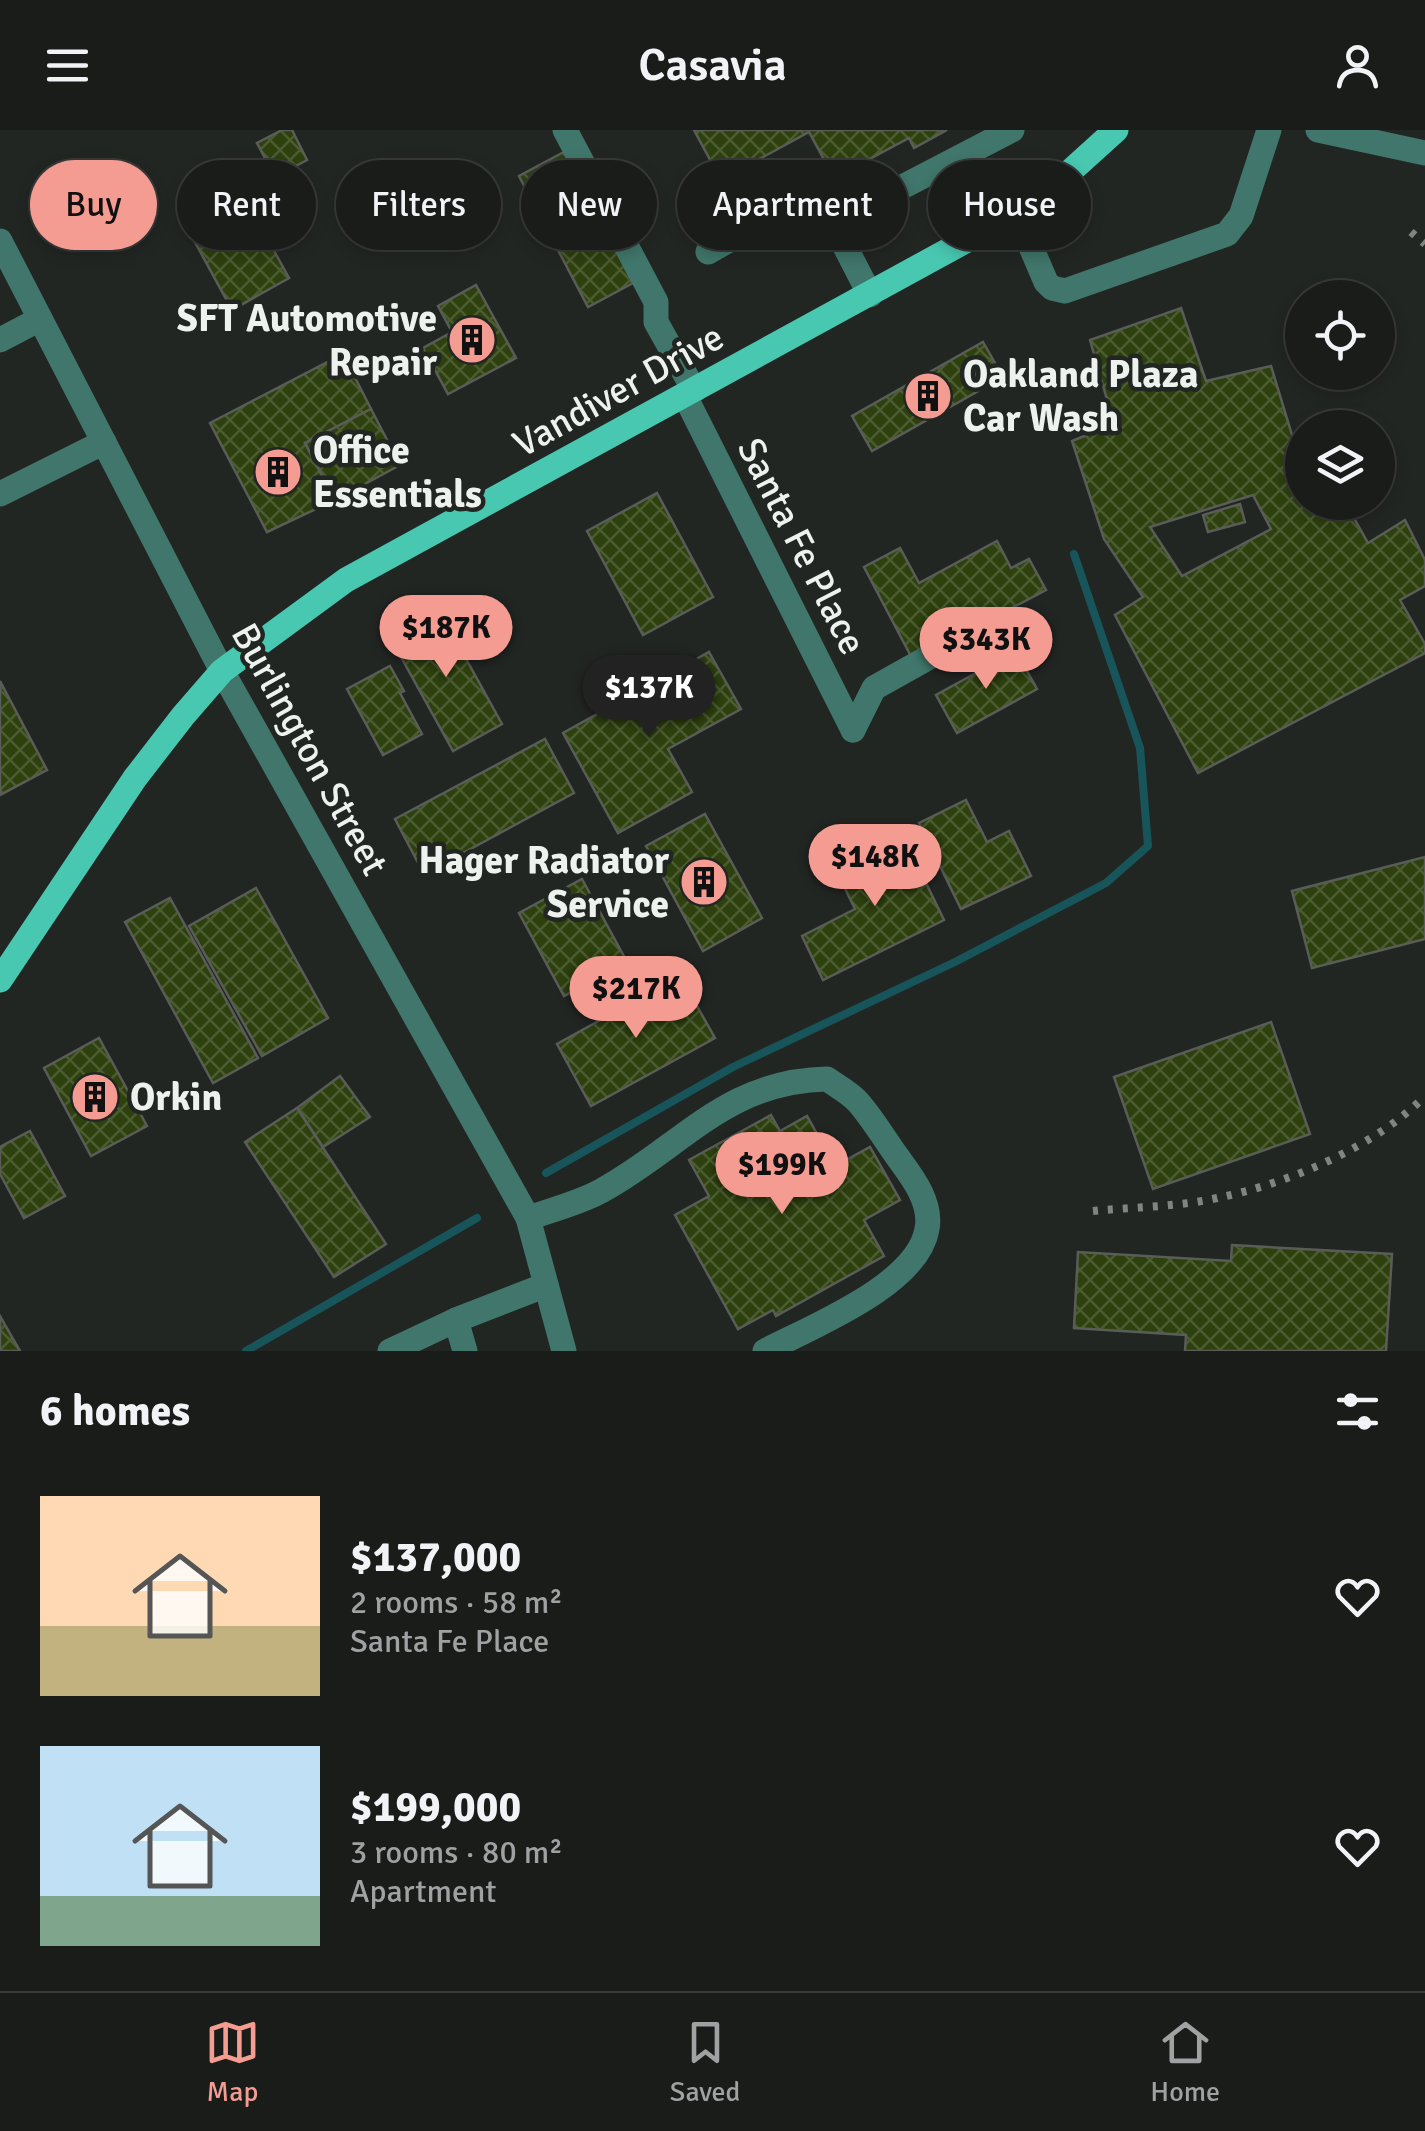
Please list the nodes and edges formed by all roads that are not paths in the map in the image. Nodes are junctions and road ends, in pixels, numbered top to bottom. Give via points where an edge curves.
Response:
1 (565, 130) edge
2 (1012, 130) edge
3 (1116, 130) edge
4 (1268, 130) edge
5 (1318, 130) edge
6 (1354, 134) edge
7 (1425, 153) edge
8 (1083, 160) edge
9 (908, 185) edge
10 (0, 241) edge
11 (712, 250) edge
12 (847, 250) edge
13 (949, 250) edge
14 (1032, 250) edge
15 (708, 252) dead end
16 (9, 282) edge
17 (870, 295) junction
18 (40, 319) junction
19 (0, 340) edge
20 (689, 393) junction
21 (104, 442) junction
22 (0, 494) edge
23 (948, 646) dead end
24 (222, 672) junction
25 (0, 980) edge
26 (528, 1218) junction
27 (546, 1285) junction
28 (456, 1320) junction
29 (390, 1351) edge
30 (465, 1351) edge
31 (564, 1351) edge
32 (764, 1351) edge

1 - 20 street, Santa Fe Place via 656,302 656,322
2 - 9 street
3 - 8 main road, Vandiver Drive
4 - 14 street via 1241,216 1227,234 1065,290 1046,282
5 - 6 street
6 - 7 street
10 - 16 street, Burlington Street
11 - 15 street
12 - 17 street
13 - 17 main road, Vandiver Drive
16 - 18 street, Burlington Street
17 - 20 main road, Vandiver Drive
18 - 19 street
18 - 21 street, Burlington Street
20 - 23 street, Santa Fe Place via 853,730 874,688
20 - 24 main road, Vandiver Drive via 346,580
21 - 22 street
21 - 24 street, Burlington Street
24 - 25 main road, Vandiver Drive via 135,778
24 - 26 street, Burlington Street
26 - 27 street, Burlington Street
26 - 32 street via 600,1192 732,1103 773,1085 827,1079 857,1100 917,1184 928,1228 898,1276
27 - 28 street
27 - 31 street, Burlington Street
28 - 29 street
28 - 30 street

